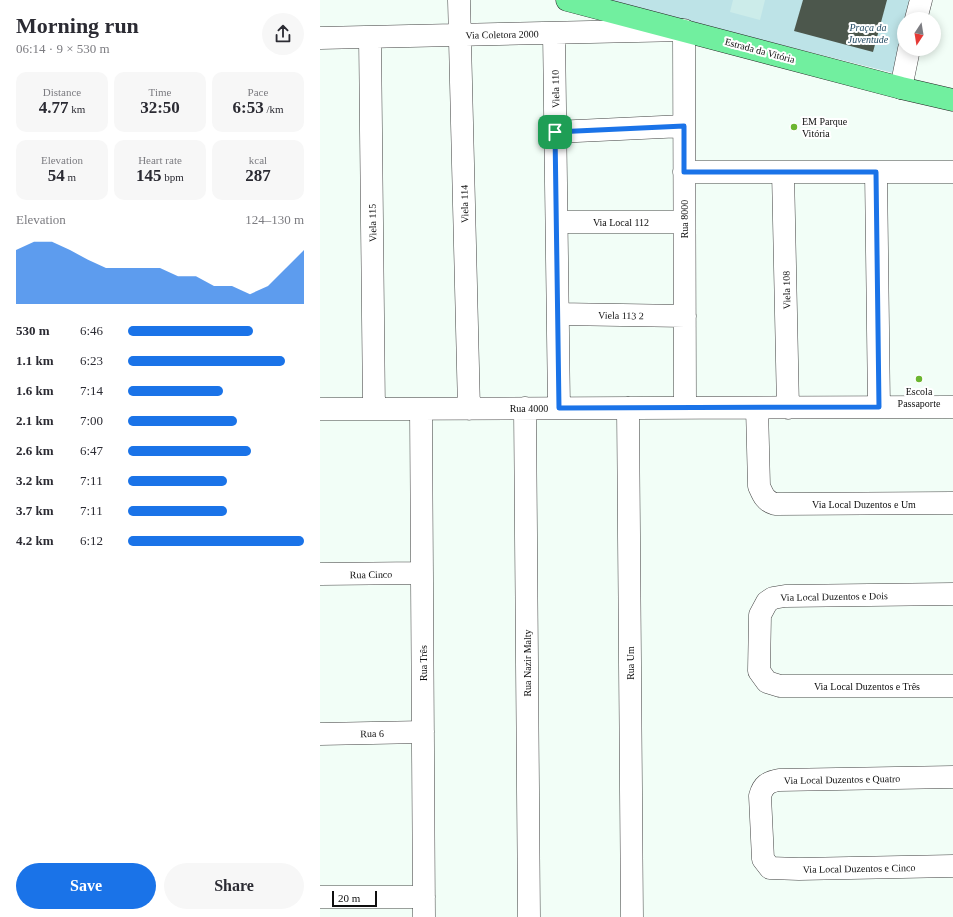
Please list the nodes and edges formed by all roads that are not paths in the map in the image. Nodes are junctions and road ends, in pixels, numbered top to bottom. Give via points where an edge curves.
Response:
1 (459, 0) edge
2 (567, 0) edge
3 (921, 0) edge
4 (918, 12) edge
5 (684, 30) junction
6 (554, 33) junction
7 (460, 35) junction
8 (370, 37) junction
9 (320, 38) edge
10 (907, 56) edge
11 (900, 88) junction
12 (953, 100) edge
13 (684, 126) junction
14 (555, 132) junction
15 (684, 172) junction
16 (784, 172) junction
17 (876, 172) junction
18 (953, 172) edge
19 (557, 222) junction
20 (684, 222) junction
21 (558, 314) junction
22 (685, 316) junction
23 (879, 407) junction
24 (953, 407) edge
25 (525, 408) junction
26 (559, 408) junction
27 (628, 408) junction
28 (685, 408) junction
29 (757, 408) junction
30 (788, 408) junction
31 (320, 409) edge
32 (374, 409) junction
33 (421, 409) junction
34 (469, 409) junction
35 (953, 503) edge
36 (422, 573) junction
37 (320, 574) edge
38 (953, 594) edge
39 (780, 686) joint
40 (953, 686) edge
41 (423, 732) junction
42 (320, 734) edge
43 (953, 777) edge
44 (766, 864) joint
45 (953, 866) edge
46 (320, 897) edge
47 (424, 907) edge
48 (528, 917) edge
49 (632, 917) edge

1 - 7 street, Viela 114
2 - 5 main road, Estrada da Vitória
3 - 4 street
5 - 6 street, Via Coletora 2000
5 - 11 main road, Estrada da Vitória
5 - 13 street, Rua 8000
6 - 7 street, Via Coletora 2000
6 - 14 street, Viela 110
7 - 8 street, Via Coletora 2000
7 - 34 street, Viela 114
8 - 9 street, Via Coletora 2000
8 - 32 street, Viela 115
10 - 11 street
11 - 12 main road, Estrada da Vitória
13 - 14 street
13 - 15 street, Rua 8000
14 - 19 street, Viela 110
15 - 16 street
15 - 20 street, Rua 8000
16 - 17 street
16 - 30 street, Viela 108
17 - 18 street
17 - 23 street
19 - 20 street, Via Local 112
19 - 21 street, Viela 110
20 - 22 street, Rua 8000
21 - 22 street, Viela 113 2
21 - 26 street, Viela 110
22 - 28 street, Rua 8000
23 - 24 street, Rua 4000
23 - 30 street, Rua 4000
25 - 26 street, Rua 4000
25 - 34 street, Rua 4000
25 - 48 street, Rua Nazir Malty
26 - 27 street, Rua 4000
27 - 28 street, Rua 4000
27 - 49 street, Rua Um
28 - 29 street, Rua 4000
29 - 30 street, Rua 4000
29 - 35 street, Via Local Duzentos e Um via 759,486 768,502
31 - 32 street, Rua 4000
32 - 33 street, Rua 4000
33 - 34 street, Rua 4000
33 - 36 street, Rua Três
36 - 37 street, Rua Cinco
36 - 41 street, Rua Três
38 - 39 street, Via Local Duzentos e Dois via 773,598 766,602 760,615 759,671 768,682
39 - 40 street, Via Local Duzentos e Três
41 - 42 street, Rua 6
41 - 47 street, Rua Três
43 - 44 street, Via Local Duzentos e Quatro via 769,782 762,788 760,796 763,859
44 - 45 street, Via Local Duzentos e Cinco via 770,868 779,869
46 - 47 street

